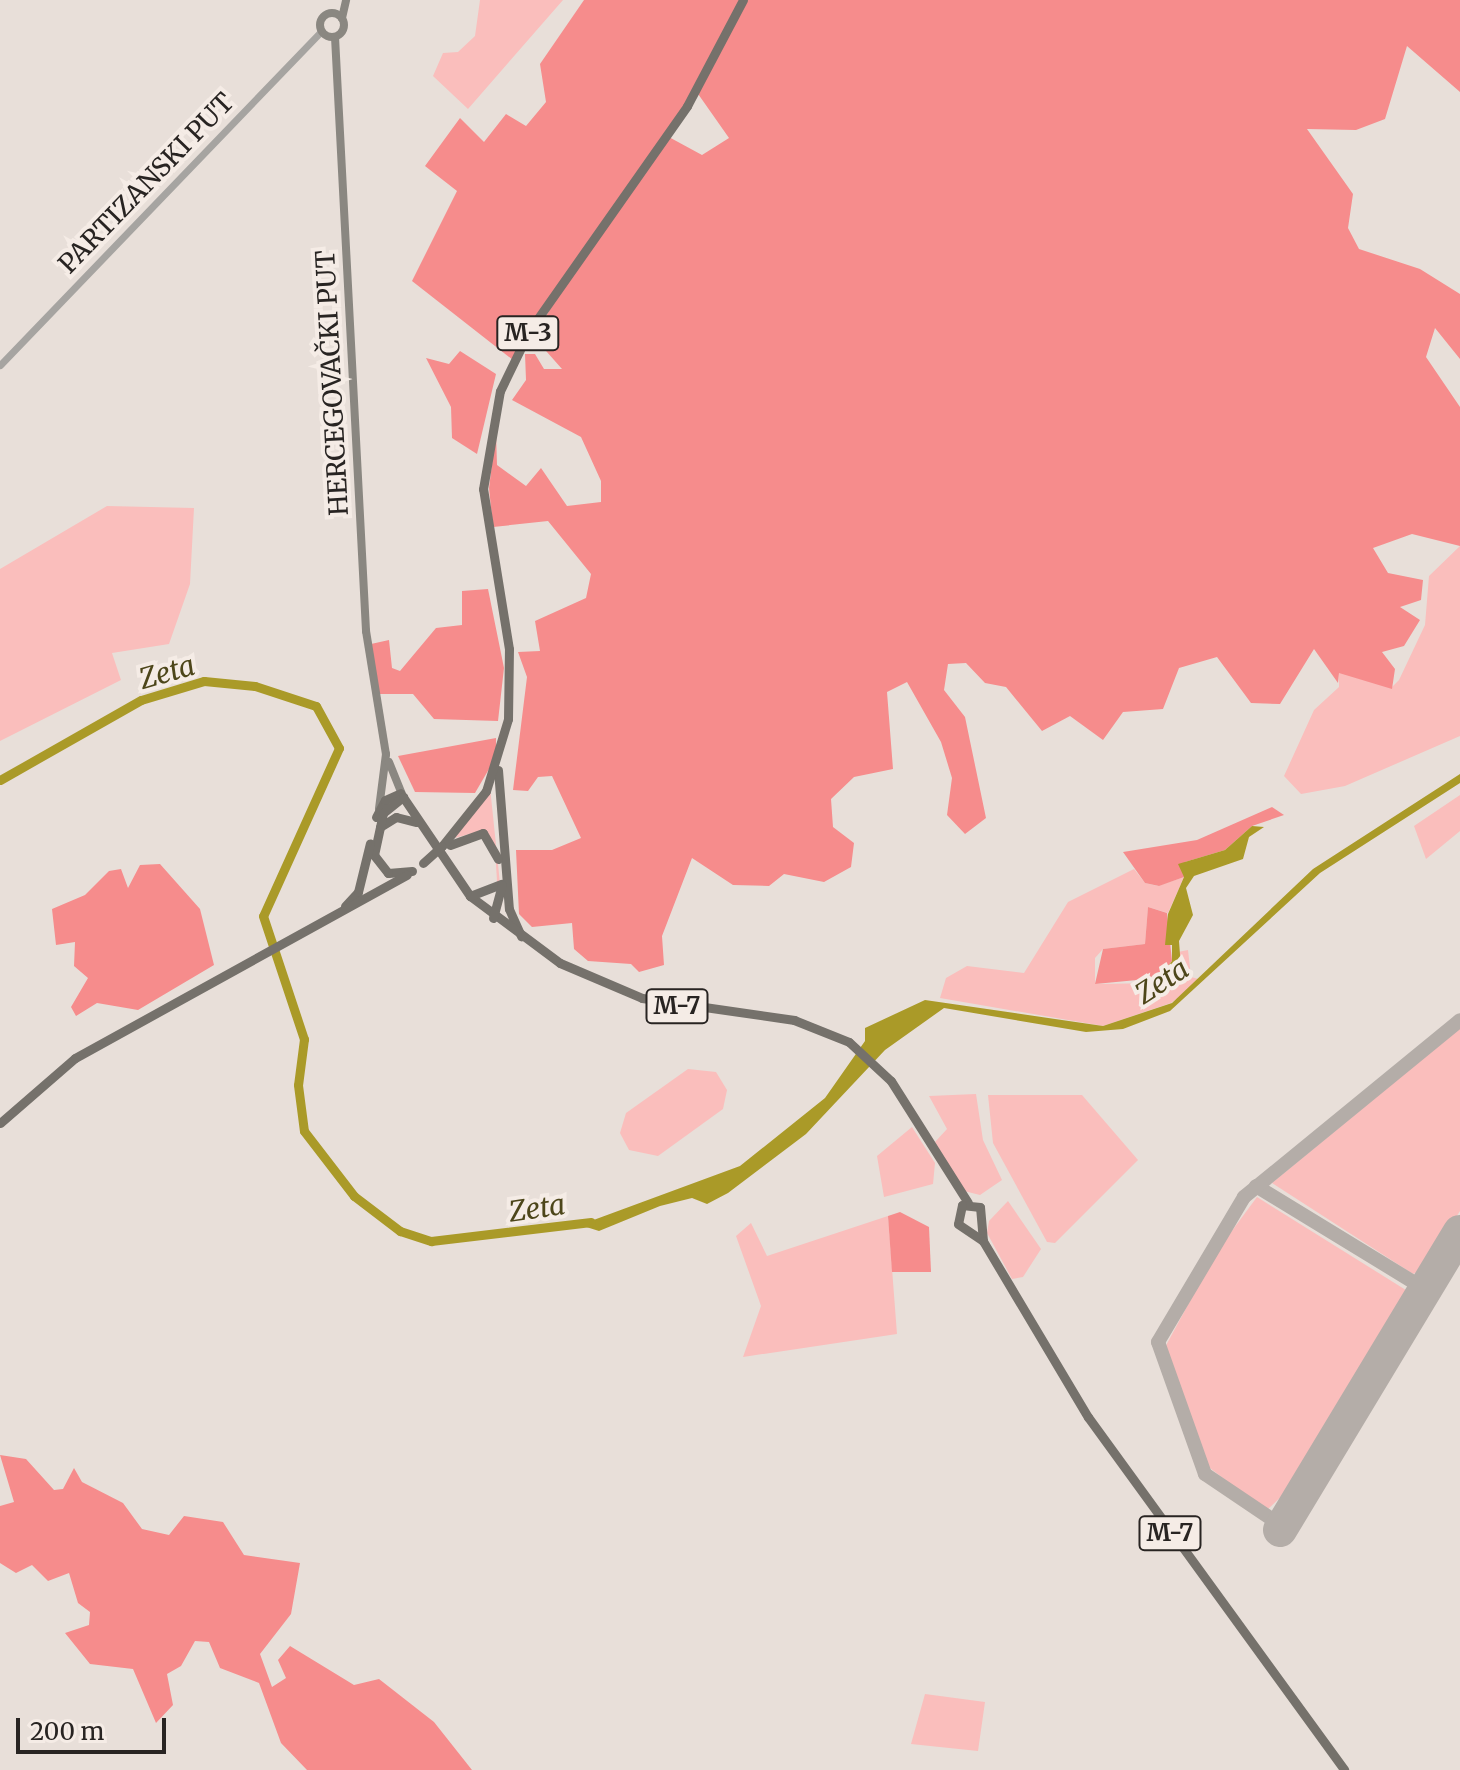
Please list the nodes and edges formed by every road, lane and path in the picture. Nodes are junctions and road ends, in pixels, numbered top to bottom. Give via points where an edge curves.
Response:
1 (343, 0) edge
2 (743, 0) edge
3 (332, 13) junction
4 (342, 18) junction
5 (321, 31) junction
6 (335, 37) junction
7 (0, 365) edge
8 (386, 754) junction
9 (497, 766) junction
10 (402, 795) junction
11 (378, 810) junction
12 (416, 822) junction
13 (379, 828) junction
14 (442, 846) junction
15 (412, 871) junction
16 (502, 884) junction
17 (470, 896) junction
18 (509, 909) junction
19 (493, 918) junction
20 (323, 923) junction
21 (524, 940) junction
22 (0, 1123) edge
23 (963, 1205) junction
24 (980, 1223) junction
25 (969, 1229) junction
26 (983, 1241) junction
27 (1344, 1770) edge

1 - 3 main road
1 - 4 main road
2 - 9 main road, M-3 via 689,103 529,331 497,398 483,489 510,665
3 - 4 main road
3 - 5 main road via 323,18
4 - 6 main road
5 - 6 main road
5 - 7 street, PARTIZANSKI PUT
6 - 8 main road, HERCEGOVAČKI PUT via 366,631
8 - 10 main road
8 - 11 main road
9 - 14 main road, M-3 via 474,811
9 - 18 main road
10 - 11 main road
10 - 12 main road, M-7
10 - 13 main road via 384,811
11 - 20 main road via 358,892
12 - 13 main road via 396,817
12 - 17 main road, M-7
13 - 15 main road via 379,867
14 - 15 main road, M-3, bridge
14 - 16 main road via 473,832 490,836
15 - 20 main road, M-3
16 - 17 main road
16 - 19 main road
17 - 19 main road, M-7
18 - 19 main road
18 - 21 main road
19 - 21 main road, M-7
20 - 22 main road, M-3 via 63,1065
21 - 23 main road, M-7 via 642,998 794,1020 841,1038 884,1073
23 - 24 main road, M-7 via 980,1207
23 - 25 main road, M-7 via 956,1221
24 - 25 main road
24 - 26 main road, M-7
25 - 26 main road, M-7
26 - 27 main road, M-7 via 1081,1407

